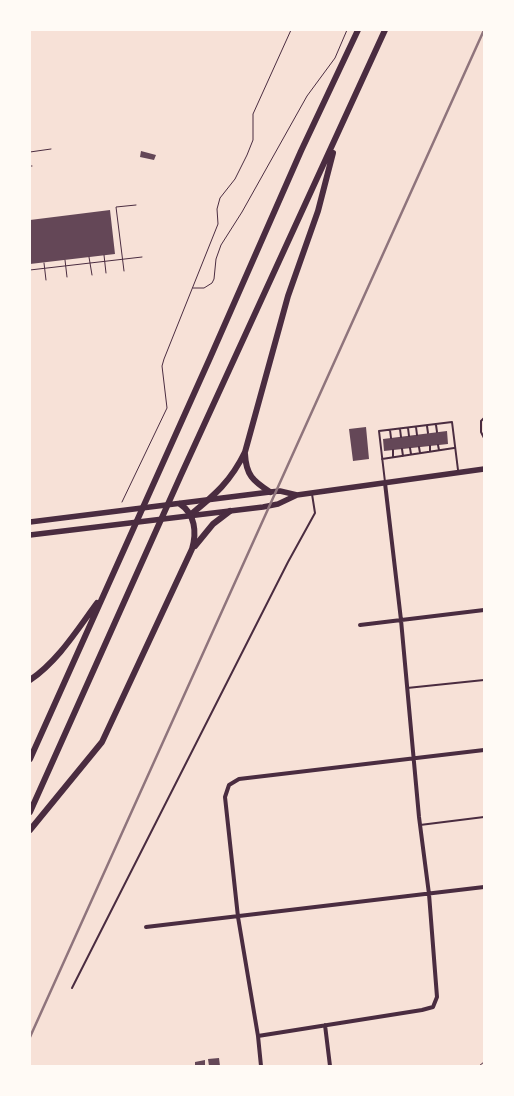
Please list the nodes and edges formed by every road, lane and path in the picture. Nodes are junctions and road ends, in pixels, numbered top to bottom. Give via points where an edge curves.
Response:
1 (291, 30) edge
2 (347, 30) edge
3 (358, 30) edge
4 (385, 30) edge
5 (338, 135) junction
6 (51, 149) dead end
7 (30, 152) edge
8 (136, 205) dead end
9 (104, 256) dead end
10 (142, 256) dead end
11 (89, 257) dead end
12 (122, 259) junction
13 (65, 260) dead end
14 (105, 261) junction
15 (44, 263) dead end
16 (90, 263) junction
17 (66, 266) junction
18 (44, 269) junction
19 (30, 270) edge
20 (124, 271) dead end
21 (106, 273) dead end
22 (92, 274) dead end
23 (67, 277) dead end
24 (30, 278) edge
25 (46, 280) dead end
26 (30, 282) edge
27 (192, 288) junction
28 (484, 418) edge
29 (436, 424) junction
30 (427, 425) junction
31 (416, 426) junction
32 (408, 427) junction
33 (400, 428) junction
34 (390, 429) junction
35 (437, 432) dead end
36 (428, 434) dead end
37 (417, 435) dead end
38 (408, 436) dead end
39 (401, 437) dead end
40 (391, 438) dead end
41 (484, 438) edge
42 (438, 445) dead end
43 (430, 446) dead end
44 (419, 447) dead end
45 (410, 448) dead end
46 (455, 448) junction
47 (402, 449) dead end
48 (392, 450) dead end
49 (439, 450) junction
50 (430, 451) junction
51 (245, 452) junction
52 (420, 453) junction
53 (411, 454) junction
54 (403, 456) junction
55 (393, 457) junction
56 (382, 459) junction
57 (484, 469) edge
58 (458, 472) junction
59 (385, 483) junction
60 (270, 492) junction
61 (312, 494) junction
62 (297, 495) junction
63 (209, 500) junction
64 (121, 504) dead end
65 (180, 504) junction
66 (230, 511) junction
67 (190, 515) junction
68 (30, 522) edge
69 (30, 535) edge
70 (192, 548) junction
71 (105, 592) junction
72 (484, 610) edge
73 (401, 620) junction
74 (360, 625) dead end
75 (30, 680) edge
76 (484, 680) edge
77 (407, 688) junction
78 (484, 750) edge
79 (413, 758) junction
80 (30, 759) edge
81 (30, 812) edge
82 (484, 817) edge
83 (420, 825) junction
84 (30, 830) edge
85 (484, 887) edge
86 (429, 894) junction
87 (238, 916) junction
88 (146, 927) dead end
89 (72, 988) dead end
90 (324, 1025) junction
91 (258, 1036) junction
92 (484, 1062) edge
93 (260, 1066) edge
94 (330, 1066) edge
95 (480, 1066) edge

1 - 27 path via 253,114 254,136 247,155 235,179 220,198 218,224
2 - 27 path via 335,58 307,96 221,245 212,283 204,288
3 - 71 highway
4 - 5 highway
5 - 51 highway via 318,210 288,296
5 - 81 highway
6 - 7 path
8 - 12 path via 116,208
9 - 14 path
10 - 12 path
11 - 16 path
12 - 14 path
12 - 20 path
13 - 17 path
14 - 16 path
14 - 21 path
15 - 18 path
16 - 17 path
16 - 22 path
17 - 18 path
17 - 23 path
18 - 19 path
18 - 25 path
24 - 26 path
27 - 64 path via 162,366 167,408
28 - 41 lane via 481,432
29 - 30 lane
29 - 35 lane
29 - 46 lane via 452,422
30 - 31 lane
30 - 36 lane
31 - 32 lane
31 - 37 lane
32 - 33 lane
32 - 38 lane
33 - 34 lane
33 - 39 lane
34 - 40 lane
34 - 56 lane via 380,431
42 - 49 lane
43 - 50 lane
44 - 52 lane
45 - 53 lane
46 - 49 lane
46 - 58 lane
47 - 54 lane
48 - 55 lane
49 - 50 lane
50 - 52 lane
51 - 60 highway via 249,474
51 - 63 highway via 230,479
52 - 53 lane
53 - 54 lane
54 - 55 lane
55 - 56 lane
56 - 59 lane
57 - 58 main road
58 - 59 main road
59 - 61 main road
59 - 73 street
60 - 62 main road
60 - 63 main road
61 - 62 main road
61 - 89 lane via 315,513
62 - 66 main road via 278,504
63 - 65 main road
63 - 67 highway
65 - 67 highway
65 - 68 main road
66 - 67 main road
66 - 70 highway via 213,524
67 - 69 main road
67 - 70 highway via 195,534
70 - 84 highway via 102,742
71 - 75 highway via 59,654
71 - 80 highway
72 - 73 street
73 - 74 street
73 - 77 street
76 - 77 lane
77 - 79 street
78 - 79 street
79 - 83 street
79 - 87 street via 238,779 229,785 225,797
82 - 83 lane
83 - 86 street
85 - 86 street
86 - 87 street
86 - 90 street via 437,997 433,1007
87 - 88 street
87 - 91 street
90 - 91 street
90 - 94 street
91 - 93 street
92 - 95 path

